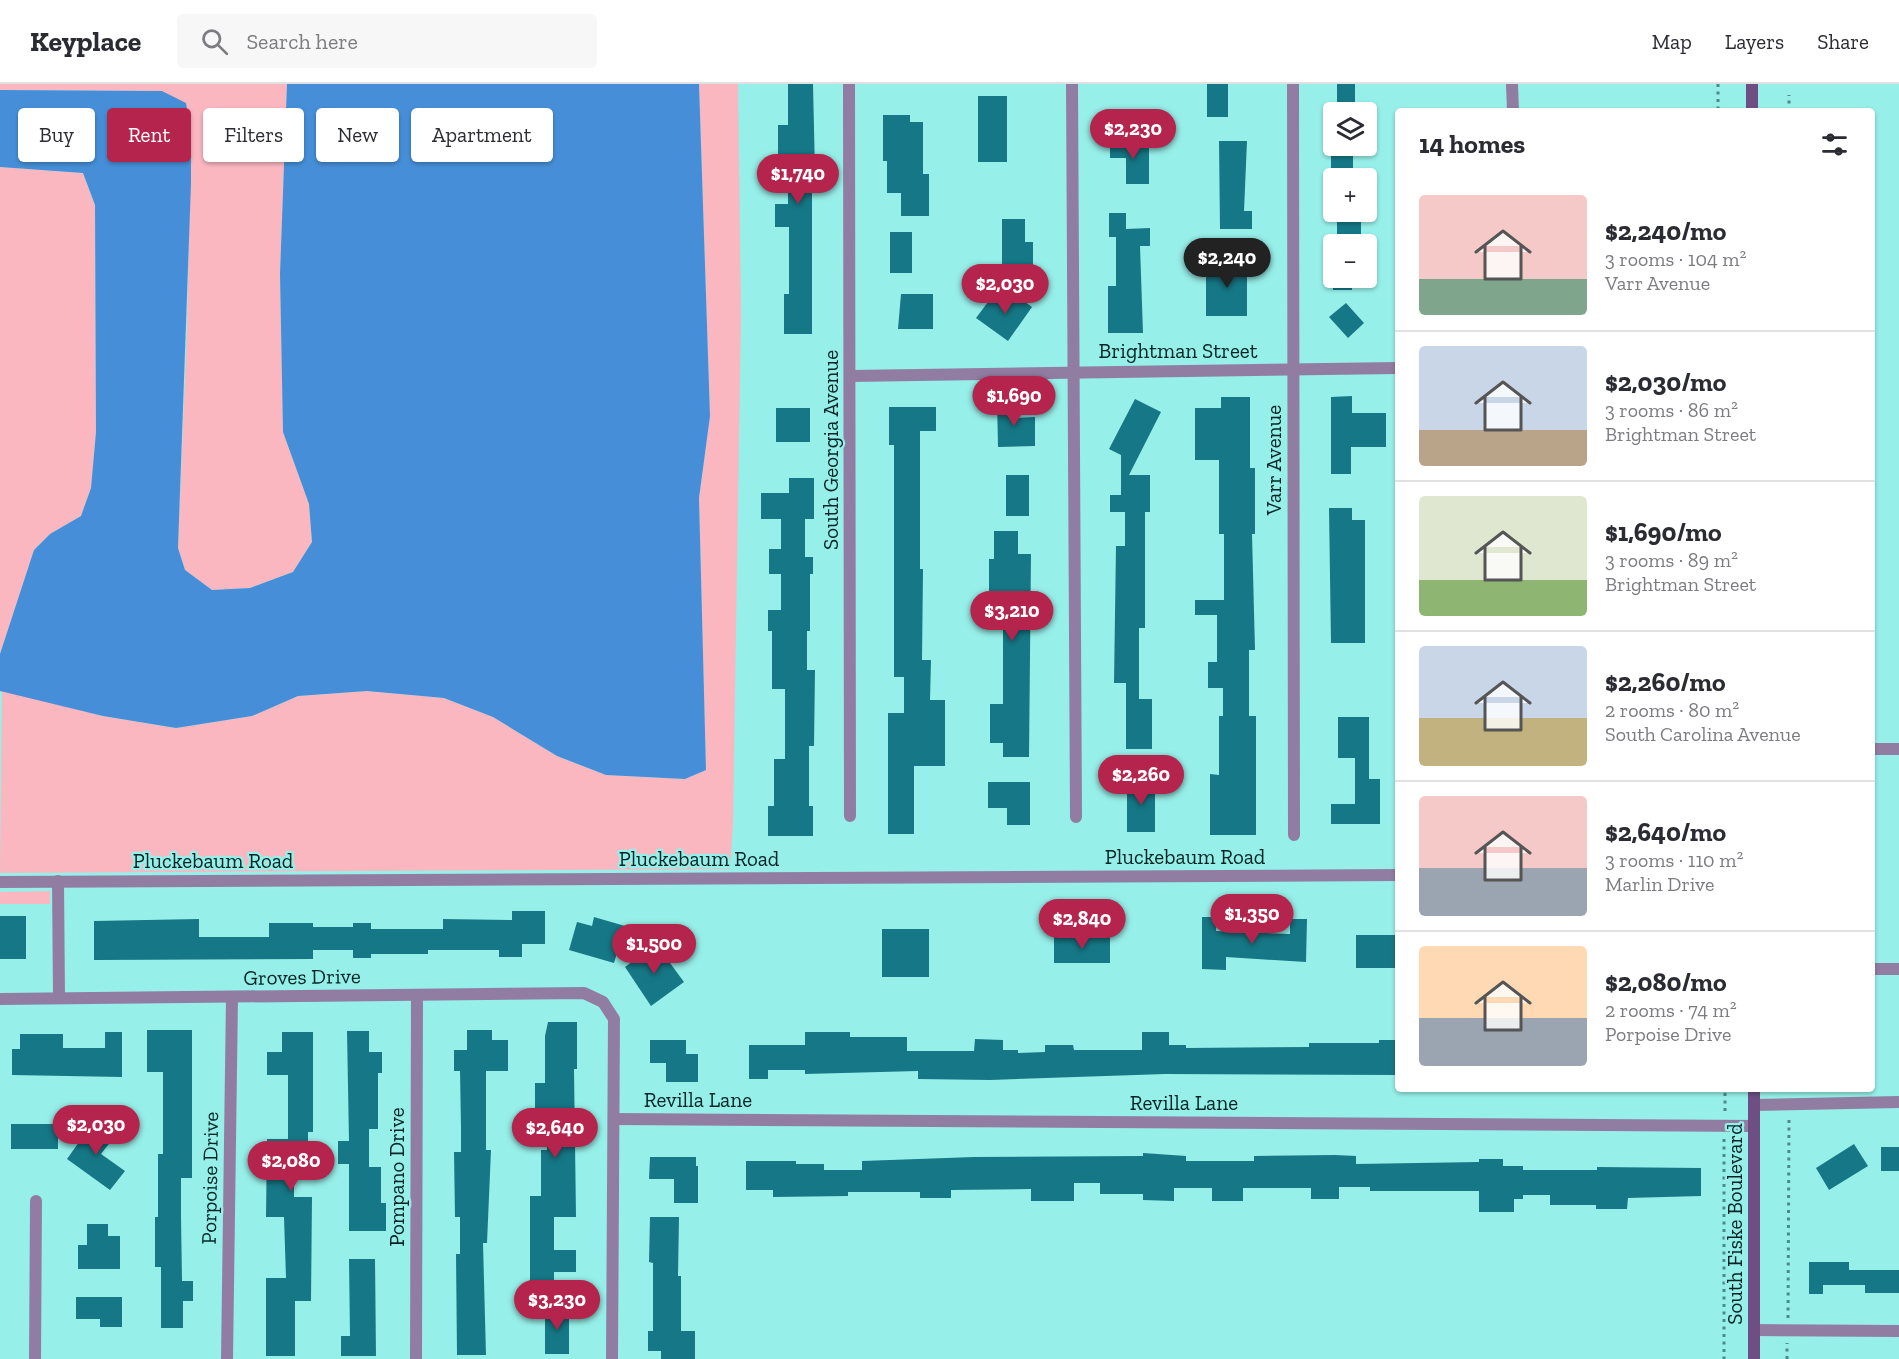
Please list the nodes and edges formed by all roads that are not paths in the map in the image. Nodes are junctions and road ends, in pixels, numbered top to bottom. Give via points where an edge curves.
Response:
1 (849, 84) edge
2 (1072, 84) edge
3 (1293, 84) edge
4 (1512, 84) edge
5 (1752, 84) edge
6 (1513, 108) edge
7 (1752, 108) edge
8 (1395, 368) edge
9 (1293, 370) junction
10 (1072, 371) junction
11 (850, 376) junction
12 (1875, 749) edge
13 (1899, 749) edge
14 (850, 816) dead end
15 (1076, 817) dead end
16 (1294, 836) dead end
17 (1395, 875) edge
18 (58, 881) junction
19 (0, 882) edge
20 (1875, 969) edge
21 (1899, 969) edge
22 (417, 995) junction
23 (232, 997) junction
24 (59, 998) junction
25 (0, 999) edge
26 (1754, 1092) edge
27 (1899, 1102) edge
28 (1754, 1105) junction
29 (614, 1119) junction
30 (1754, 1126) junction
31 (36, 1201) dead end
32 (1754, 1330) junction
33 (1899, 1331) edge
34 (34, 1359) edge
35 (227, 1359) edge
36 (416, 1359) edge
37 (612, 1359) edge
38 (1754, 1359) edge

1 - 11 street, South Georgia Avenue
2 - 10 street
3 - 9 street, Varr Avenue
4 - 6 street
5 - 7 main road
8 - 9 street, Brightman Street
9 - 10 street, Brightman Street
9 - 16 street, Varr Avenue
10 - 11 street, Brightman Street
10 - 15 street
11 - 14 street, South Georgia Avenue
12 - 13 street
17 - 18 street, Pluckebaum Road
18 - 19 street, Pluckebaum Road
18 - 24 street
20 - 21 street
22 - 23 street, Groves Drive
22 - 29 street, Groves Drive via 584,993 603,1002 614,1019
22 - 36 street, Pompano Drive
23 - 24 street, Groves Drive
23 - 35 street, Porpoise Drive
24 - 25 street, Groves Drive
26 - 28 main road, South Fiske Boulevard
27 - 28 street
28 - 30 main road, South Fiske Boulevard
29 - 30 street, Revilla Lane
29 - 37 street
30 - 32 main road, South Fiske Boulevard
31 - 34 street
32 - 33 street
32 - 38 main road, South Fiske Boulevard

